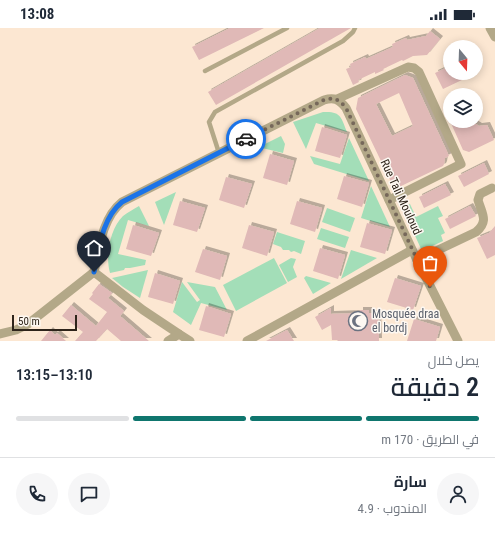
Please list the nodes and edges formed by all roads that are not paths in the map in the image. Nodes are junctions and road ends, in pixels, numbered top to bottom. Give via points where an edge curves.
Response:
1 (287, 28) edge
2 (355, 28) edge
3 (490, 28) edge
4 (495, 37) edge
5 (204, 71) dead end
6 (337, 99) junction
7 (219, 153) junction
8 (492, 188) dead end
9 (389, 200) junction
10 (412, 250) junction
11 (416, 260) junction
12 (94, 272) junction
13 (0, 334) edge
14 (179, 334) junction
15 (168, 341) edge
16 (190, 341) edge
17 (247, 341) edge
18 (458, 341) edge

1 - 5 lane
2 - 7 lane via 343,41 215,112 209,122
3 - 4 street
6 - 7 street via 324,100
6 - 9 street, Rue Tali Mouloud via 346,108
6 - 9 street via 408,66 419,72 461,164
7 - 12 street via 117,206 108,219 101,239
8 - 11 street via 480,194 478,200 484,218 483,226 476,232
9 - 10 street, Rue Tali Mouloud
10 - 11 street, Rue Tali Mouloud
10 - 17 street
11 - 18 street, Rue Tali Mouloud
12 - 13 street via 28,324
12 - 14 street
14 - 15 street
14 - 16 street

